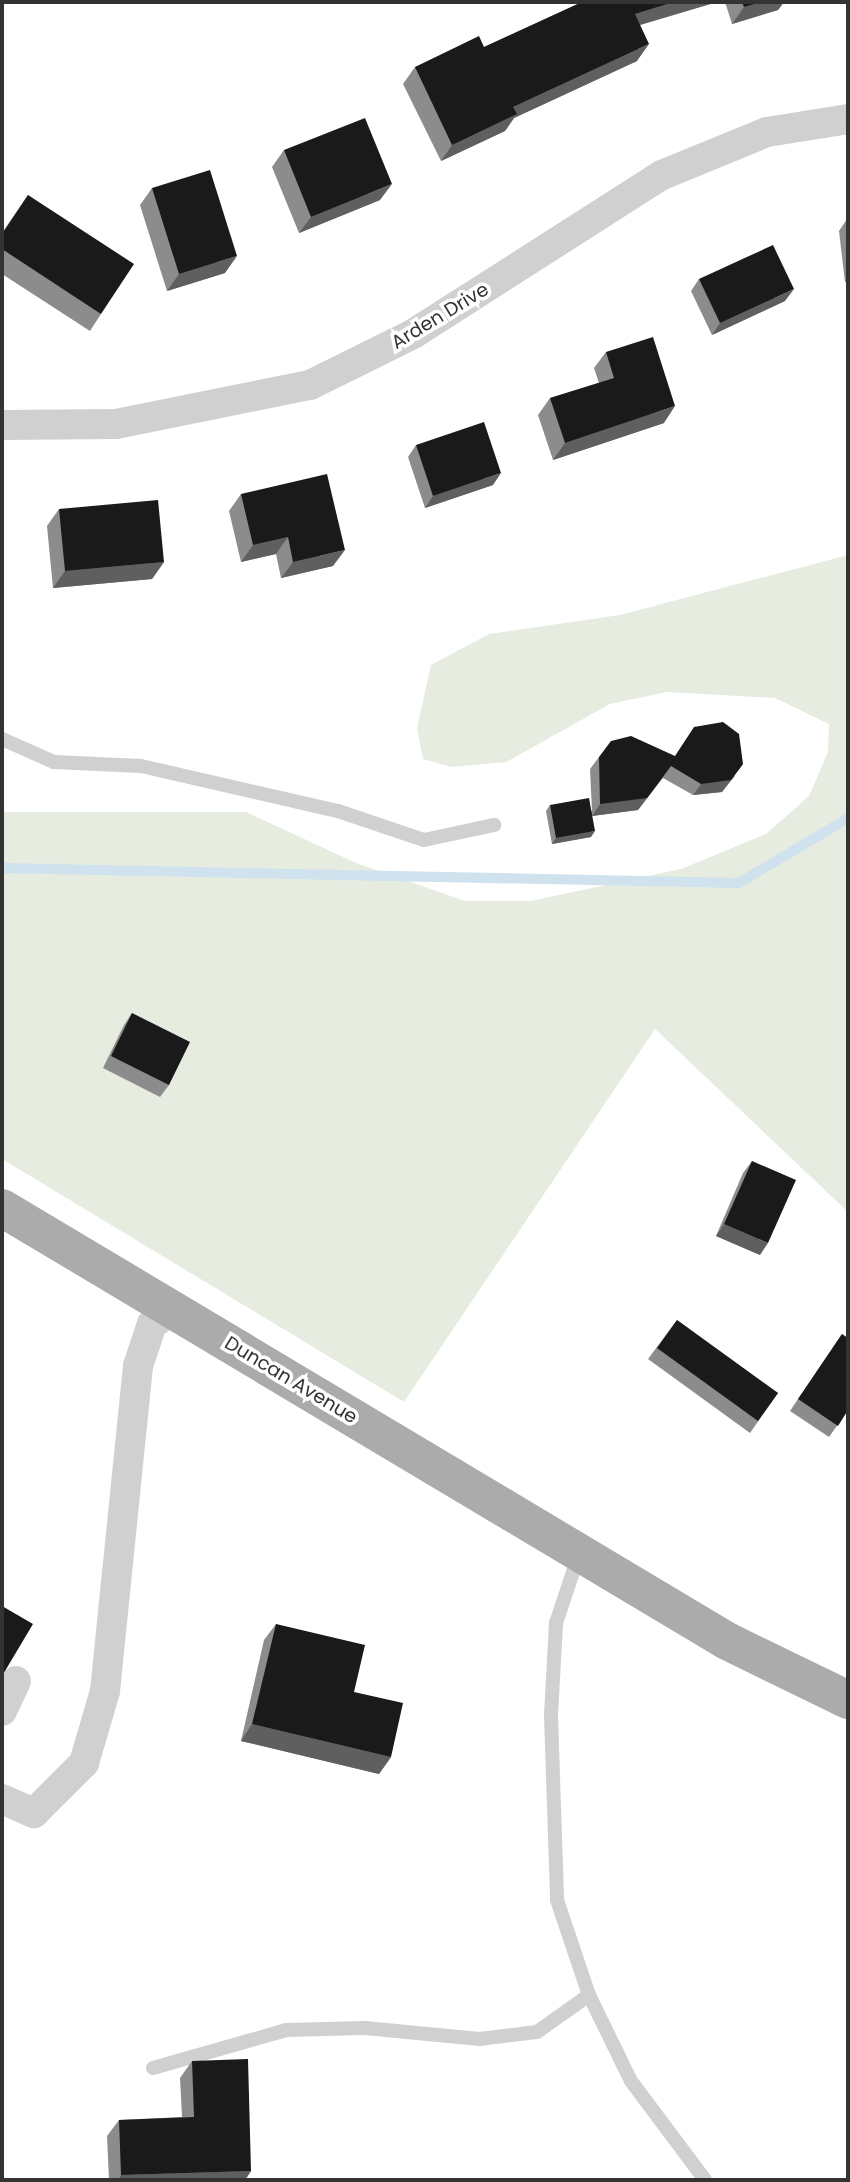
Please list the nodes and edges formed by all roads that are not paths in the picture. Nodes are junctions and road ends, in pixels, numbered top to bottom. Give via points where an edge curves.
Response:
1 (848, 119) edge
2 (2, 425) edge
3 (2, 740) edge
4 (495, 825) dead end
5 (2, 1208) edge
6 (173, 1310) junction
7 (579, 1553) junction
8 (16, 1681) dead end
9 (848, 1700) edge
10 (2, 1711) edge
11 (2, 1799) edge
12 (589, 1995) junction
13 (153, 2068) dead end
14 (705, 2180) edge

1 - 2 street, Arden Drive via 767,132 662,175 413,334 310,385 116,424
3 - 4 lane via 54,762 141,766 338,811 424,840
5 - 6 main road, Duncan Avenue
6 - 7 main road, Duncan Avenue
6 - 11 street via 152,1324 138,1366 105,1691 84,1763 34,1813
7 - 9 main road, Duncan Avenue via 727,1641
7 - 12 lane via 556,1623 552,1832 557,1900
8 - 10 street
12 - 13 lane via 537,2032 479,2039 365,2028 286,2030
12 - 14 lane via 631,2081

